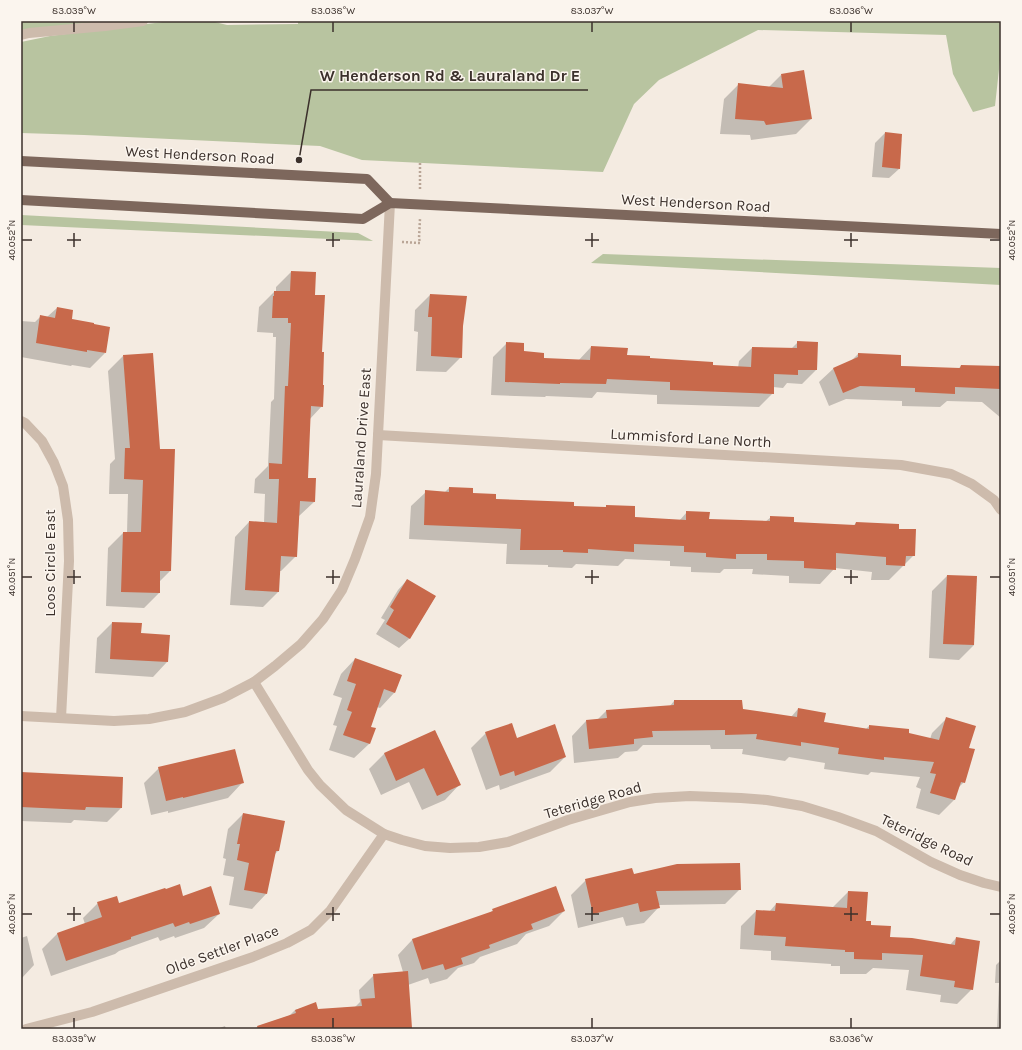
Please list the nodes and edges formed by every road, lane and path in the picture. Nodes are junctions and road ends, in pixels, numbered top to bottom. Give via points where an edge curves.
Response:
1 (143, 21) edge
2 (21, 35) edge
3 (21, 161) edge
4 (21, 200) edge
5 (390, 203) junction
6 (1001, 234) edge
7 (21, 421) edge
8 (378, 435) junction
9 (1001, 510) edge
10 (254, 682) junction
11 (21, 716) edge
12 (61, 718) junction
13 (384, 834) junction
14 (1001, 887) edge
15 (26, 1029) edge

1 - 2 street
3 - 5 main road, West Henderson Road via 367,179
4 - 5 main road via 364,219
5 - 6 main road, West Henderson Road
5 - 8 street, Lauraland Drive East
7 - 12 street, Loos Circle East via 42,441 54,462 63,486 68,520 69,561
8 - 9 street, Lummisford Lane North via 901,465 951,474 972,484 994,500
8 - 10 street, Lauraland Drive East via 370,517 342,590 323,619 300,644
10 - 12 street, Lauraland Drive East via 223,698 185,712 149,719 114,721
10 - 13 street, Teteridge Road via 308,770 320,785 346,810
11 - 12 street, Lauraland Drive East
13 - 14 street, Teteridge Road via 425,846 479,847 508,842 568,820 630,802 690,796 767,800 802,806 876,831 960,875
13 - 15 street, Olde Settler Place via 330,911 311,930 253,957 92,1012

